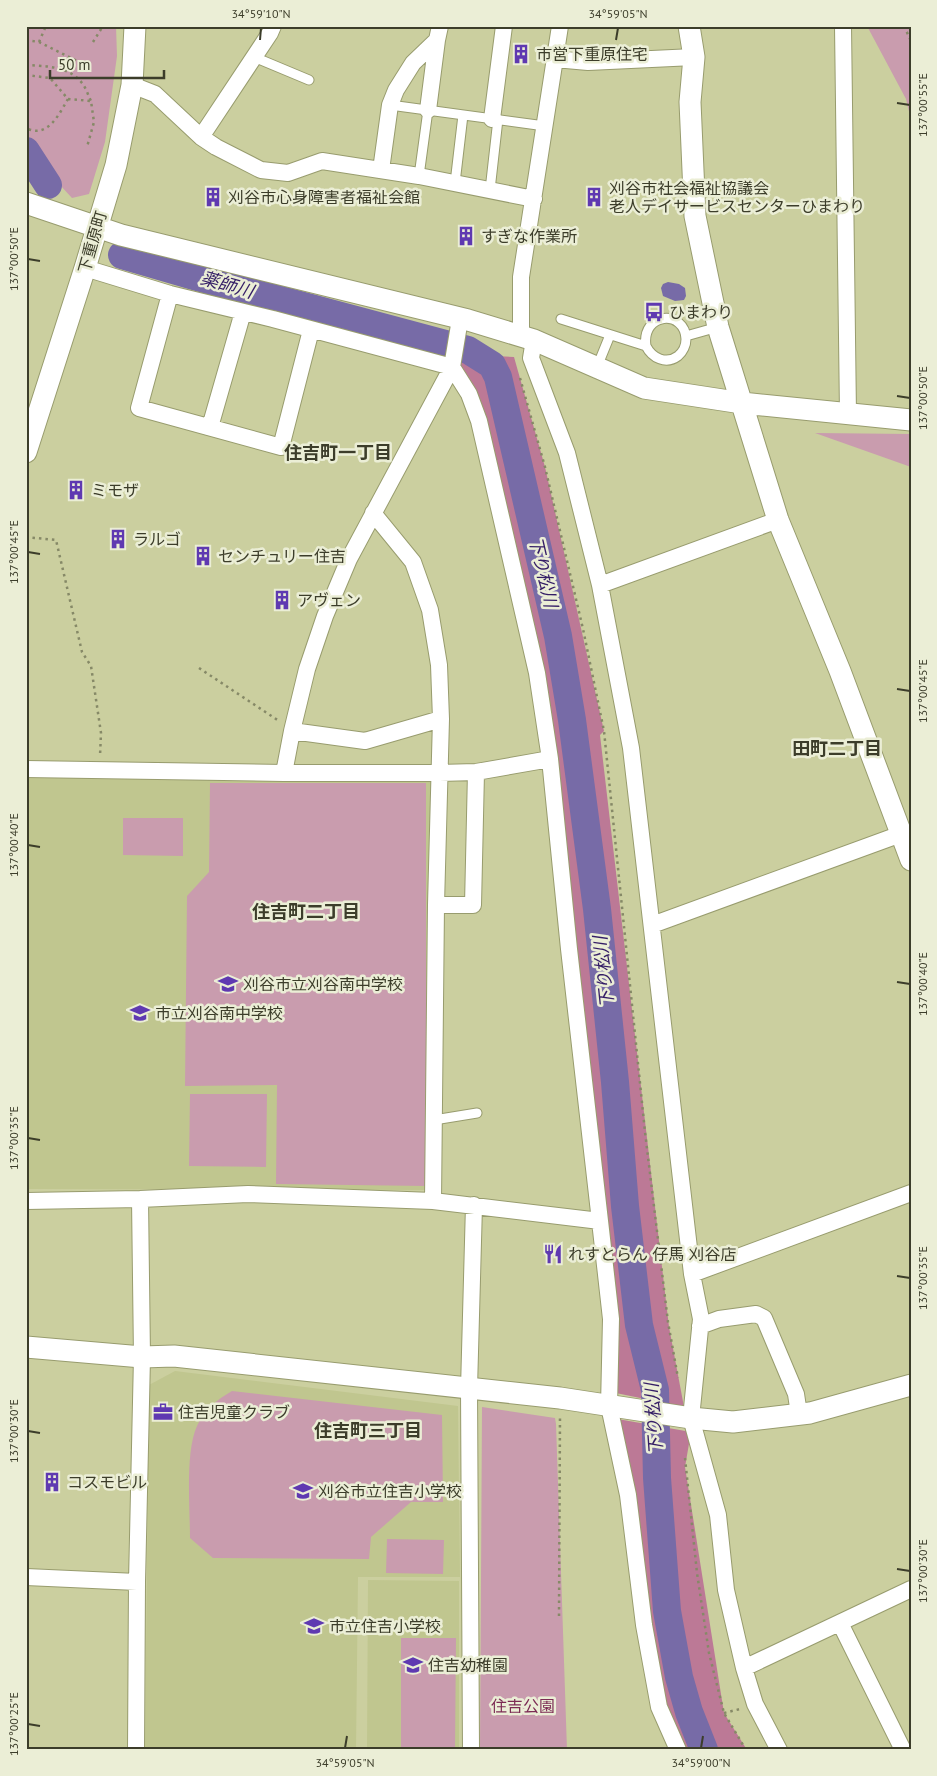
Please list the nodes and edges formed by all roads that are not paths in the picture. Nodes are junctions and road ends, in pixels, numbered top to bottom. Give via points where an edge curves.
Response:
1 (135, 26) edge
2 (273, 26) edge
3 (504, 26) edge
4 (560, 26) edge
5 (688, 26) edge
6 (842, 26) edge
7 (439, 33) edge
8 (254, 57) junction
9 (694, 57) junction
10 (555, 59) junction
11 (309, 80) dead end
12 (132, 85) junction
13 (390, 105) junction
14 (428, 110) junction
15 (463, 115) junction
16 (495, 119) junction
17 (545, 126) junction
18 (201, 137) junction
19 (381, 170) junction
20 (419, 176) junction
21 (455, 183) junction
22 (490, 190) junction
23 (534, 199) junction
24 (26, 203) edge
25 (97, 228) junction
26 (85, 268) junction
27 (170, 294) junction
28 (243, 312) junction
29 (460, 319) junction
30 (561, 319) dead end
31 (718, 327) junction
32 (311, 330) junction
33 (610, 335) junction
34 (686, 336) junction
35 (527, 338) junction
36 (646, 346) junction
37 (452, 367) junction
38 (597, 368) junction
39 (742, 403) junction
40 (848, 414) junction
41 (911, 420) edge
42 (210, 427) junction
43 (26, 452) edge
44 (372, 513) junction
45 (778, 520) junction
46 (600, 585) junction
47 (441, 719) junction
48 (292, 731) junction
49 (550, 759) junction
50 (26, 769) edge
51 (476, 772) junction
52 (284, 773) junction
53 (439, 773) junction
54 (901, 834) junction
55 (911, 860) edge
56 (436, 906) junction
57 (652, 925) junction
58 (477, 1113) dead end
59 (434, 1120) junction
60 (911, 1192) edge
61 (140, 1199) junction
62 (26, 1201) edge
63 (433, 1201) junction
64 (474, 1204) junction
65 (600, 1221) junction
66 (692, 1274) junction
67 (700, 1326) junction
68 (26, 1347) edge
69 (142, 1357) junction
70 (911, 1385) edge
71 (469, 1389) junction
72 (609, 1406) junction
73 (799, 1414) junction
74 (688, 1417) junction
75 (26, 1577) edge
76 (137, 1582) junction
77 (911, 1589) edge
78 (840, 1623) junction
79 (744, 1668) junction
80 (136, 1750) edge
81 (471, 1750) edge
82 (678, 1750) edge
83 (779, 1750) edge
84 (903, 1750) edge

1 - 12 street, 下重原町
2 - 8 street
3 - 16 street
4 - 10 street
5 - 9 street
6 - 40 street
7 - 13 street via 413,63
7 - 14 street
8 - 11 lane
8 - 18 street
9 - 10 street via 588,62
9 - 31 street via 690,102 695,216
10 - 17 street
12 - 18 street via 155,94
12 - 25 street, 下重原町 via 116,165
13 - 14 lane
13 - 19 street
14 - 15 lane
14 - 20 lane
15 - 16 lane
15 - 21 lane
16 - 17 lane
16 - 22 lane
17 - 23 street
18 - 19 street via 261,170 288,173 322,161
19 - 20 street
20 - 21 street
21 - 22 street
22 - 23 street
23 - 35 street via 521,278
24 - 25 street
25 - 26 street, 下重原町
25 - 29 street
26 - 27 street
26 - 43 street, 下重原町
27 - 28 street
27 - 42 street via 139,408
28 - 32 street
28 - 42 street
29 - 35 street
29 - 37 street
30 - 33 lane
31 - 34 lane
31 - 39 street
32 - 37 street
32 - 42 street via 281,448
33 - 36 lane
33 - 38 lane
34 - 36 lane via 683,351 670,360 655,357
34 - 36 lane via 684,329 672,319 657,320 646,330
35 - 38 street
35 - 46 street via 531,358 567,453
37 - 44 street
37 - 49 street via 469,394 479,421 537,673
38 - 39 street via 644,388
39 - 40 street
39 - 45 street
40 - 41 street
44 - 47 street via 413,562 430,610 439,665
44 - 48 street via 325,616 307,669
45 - 46 street
45 - 54 street via 840,671
46 - 57 street via 631,748
47 - 48 street via 365,740
47 - 53 street
48 - 52 street
49 - 51 street
49 - 65 street
50 - 52 street
51 - 53 street
51 - 56 street via 472,904
52 - 53 street
53 - 56 street
54 - 55 street
54 - 57 street
56 - 59 street
57 - 66 street
58 - 59 lane
59 - 63 street
60 - 66 street
61 - 62 street
61 - 63 street via 248,1194
61 - 69 street
63 - 64 street
64 - 65 street
64 - 71 street
65 - 72 street via 611,1319
66 - 67 street
67 - 73 street via 738,1316 756,1314 764,1318 796,1394
67 - 74 street
68 - 69 street
69 - 71 street via 174,1356
69 - 76 street
70 - 73 street
71 - 72 street
71 - 81 street
72 - 74 street
72 - 82 street via 628,1495 644,1625 659,1706
73 - 74 street via 733,1422
74 - 79 street via 718,1515 726,1590
75 - 76 street
76 - 80 street
77 - 78 street
78 - 79 street
78 - 84 street
79 - 83 street via 755,1704

